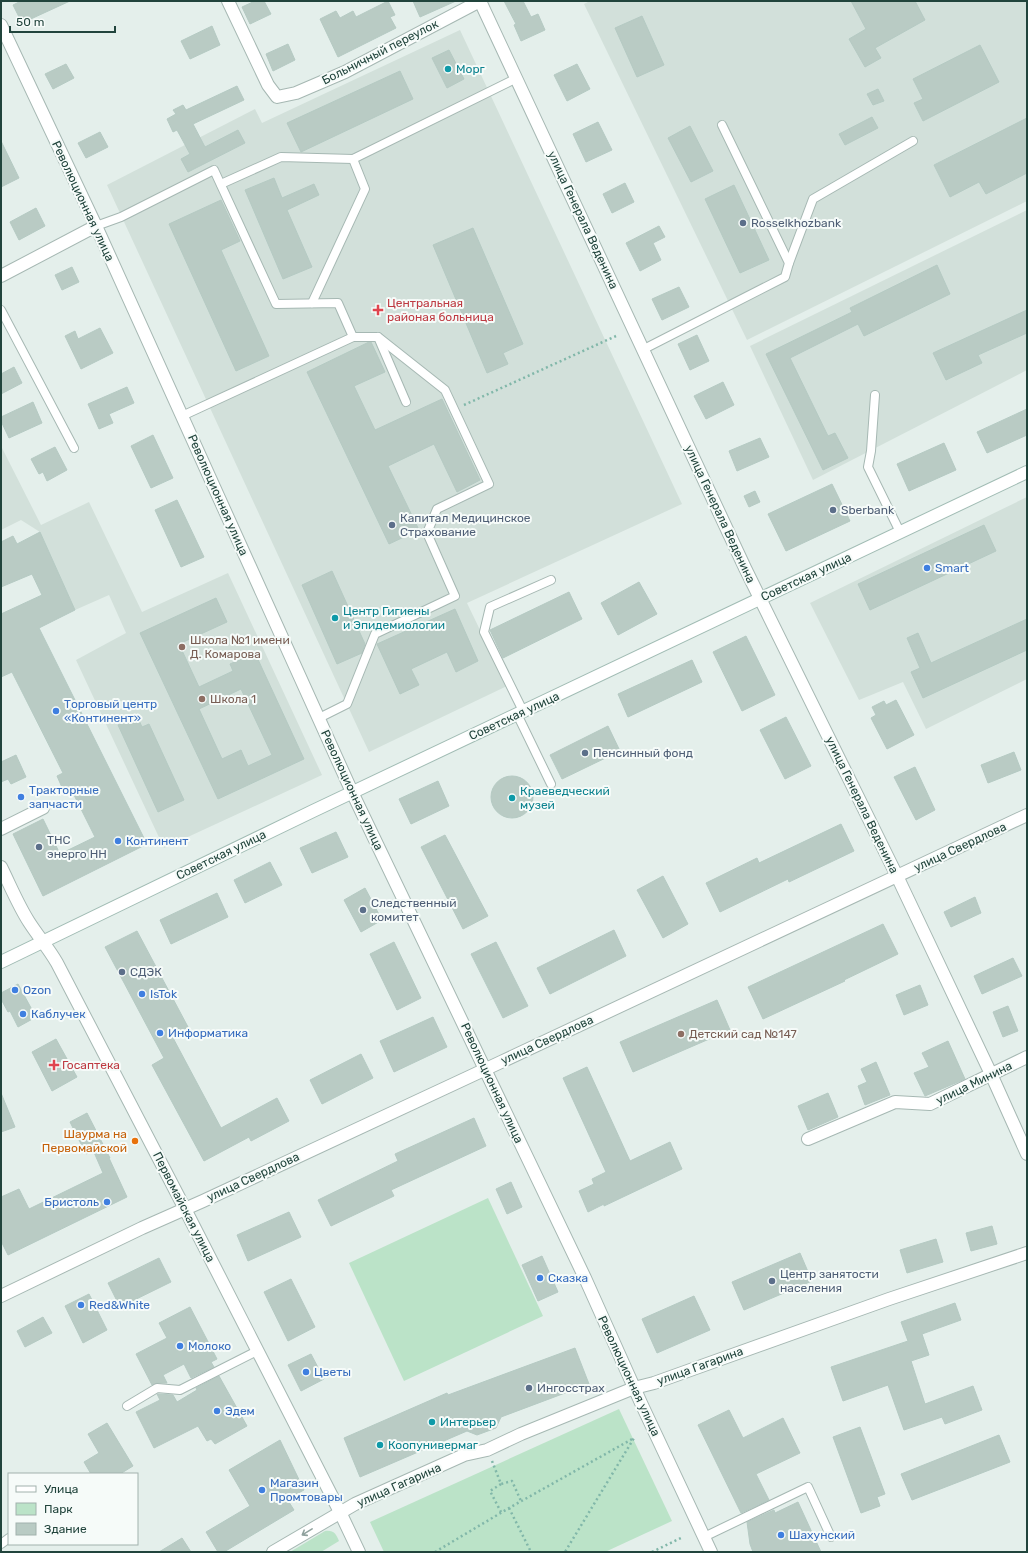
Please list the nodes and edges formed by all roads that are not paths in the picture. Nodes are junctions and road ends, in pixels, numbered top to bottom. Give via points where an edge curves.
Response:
1 (228, 1) edge
2 (480, 1) edge
3 (1, 25) edge
4 (517, 78) junction
5 (722, 125) dead end
6 (913, 141) dead end
7 (353, 160) junction
8 (221, 184) junction
9 (96, 226) junction
10 (789, 263) junction
11 (1, 276) edge
12 (312, 303) junction
13 (1, 310) edge
14 (353, 337) junction
15 (378, 337) junction
16 (644, 349) junction
17 (875, 395) dead end
18 (406, 402) dead end
19 (182, 416) junction
20 (74, 448) dead end
21 (1027, 472) edge
22 (900, 532) junction
23 (551, 580) dead end
24 (760, 599) junction
25 (520, 713) junction
26 (319, 718) junction
27 (551, 784) dead end
28 (352, 792) junction
29 (43, 808) dead end
30 (1027, 815) edge
31 (1, 828) edge
32 (1, 867) edge
33 (897, 876) junction
34 (44, 941) junction
35 (1, 962) edge
36 (1027, 1057) edge
37 (486, 1069) junction
38 (991, 1074) junction
39 (808, 1139) dead end
40 (1027, 1154) edge
41 (185, 1209) junction
42 (1027, 1253) edge
43 (1, 1296) edge
44 (257, 1351) junction
45 (634, 1388) junction
46 (127, 1406) dead end
47 (340, 1512) junction
48 (704, 1537) junction
49 (831, 1538) dead end
50 (274, 1552) edge
51 (359, 1552) edge
52 (711, 1552) edge

1 - 2 street, Больничный переулок via 268,85 277,97 296,93 344,72
2 - 4 street, улица Генерала Веденина
3 - 9 street, Революционная улица
4 - 7 lane
4 - 16 street, улица Генерала Веденина
5 - 10 lane
6 - 10 lane via 813,199
7 - 8 lane via 281,157
7 - 12 lane via 365,189
8 - 9 lane via 214,170 122,217
8 - 12 lane via 276,304
9 - 11 street
9 - 19 street, Революционная улица
10 - 16 lane via 785,276
12 - 14 lane via 338,303
13 - 20 lane
14 - 15 lane
14 - 19 lane
15 - 18 lane
15 - 26 lane via 445,390 489,484 438,510 427,533 455,596 375,634 347,704
16 - 24 street, улица Генерала Веденина
17 - 22 lane via 868,467
19 - 26 street, Революционная улица
21 - 22 street, Советская улица
22 - 24 street, Советская улица
23 - 25 lane via 490,607 484,632
24 - 25 street, Советская улица
24 - 33 street, улица Генерала Веденина
25 - 27 lane
25 - 28 street, Советская улица
26 - 28 street, Революционная улица
28 - 34 street, Советская улица
28 - 37 street, Революционная улица
29 - 31 street
30 - 33 street, улица Свердлова
32 - 34 street, Первомайская улица via 26,916
33 - 37 street, улица Свердлова
33 - 38 street, улица Генерала Веденина
34 - 35 street, Советская улица
34 - 41 street, Первомайская улица
36 - 38 street, улица Минина
37 - 41 street, улица Свердлова
37 - 45 street, Революционная улица
38 - 39 street, улица Минина via 930,1104 895,1102
38 - 40 street, улица Генерала Веденина
41 - 43 street, улица Свердлова
41 - 44 street, Первомайская улица
42 - 45 street, улица Гагарина
44 - 46 lane via 180,1390 157,1388
44 - 47 street, Первомайская улица
45 - 47 street, улица Гагарина via 487,1450 464,1455
45 - 48 street, Революционная улица
47 -> 50 street, улица Гагарина
47 - 51 street, Первомайская улица
48 - 49 lane via 808,1487
48 - 52 street, Революционная улица

